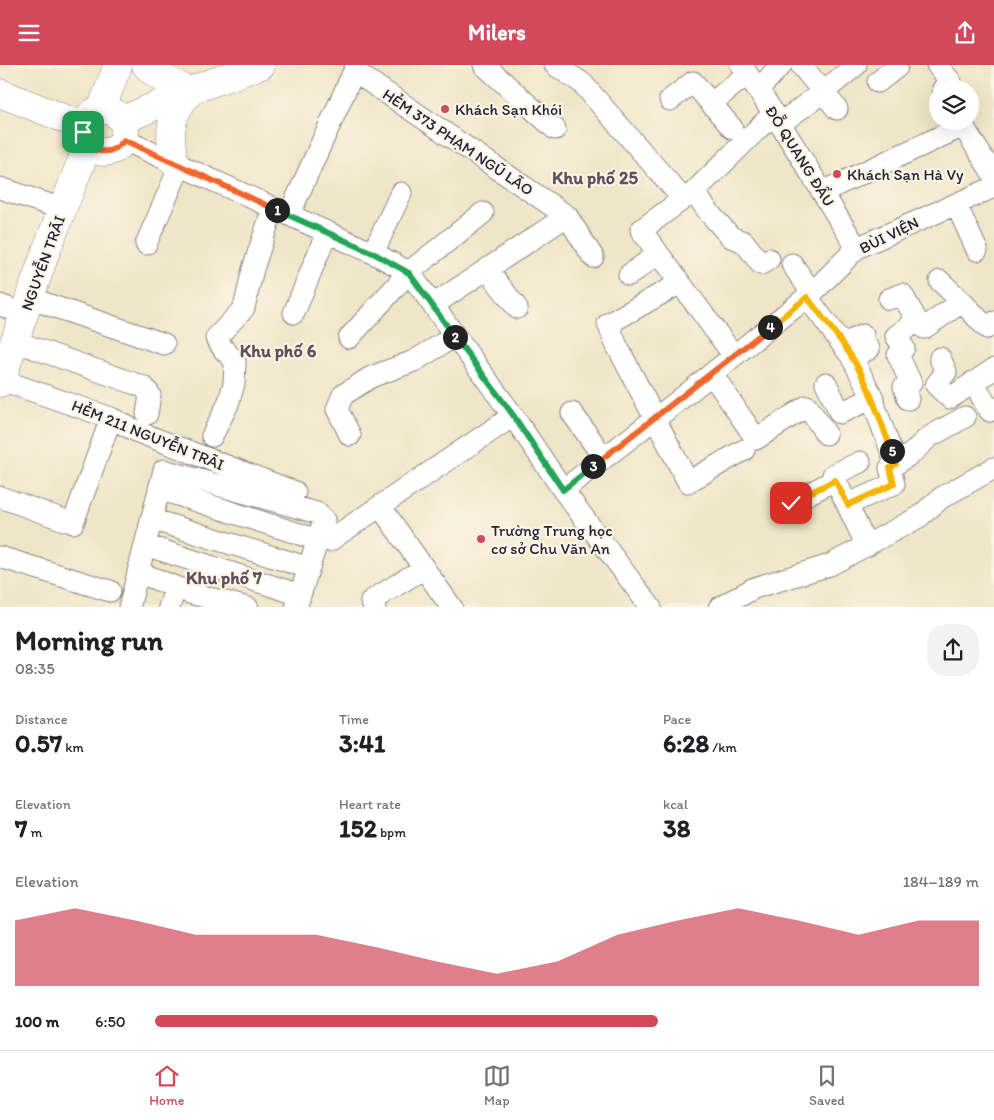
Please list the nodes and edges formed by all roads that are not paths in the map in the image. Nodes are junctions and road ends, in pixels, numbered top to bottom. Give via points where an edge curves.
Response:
1 (118, 65) edge
2 (146, 65) edge
3 (262, 65) edge
4 (555, 65) edge
5 (781, 65) edge
6 (801, 65) edge
7 (856, 65) edge
8 (937, 65) edge
9 (898, 66) edge
10 (489, 67) edge
11 (356, 68) edge
12 (749, 76) edge
13 (949, 80) edge
14 (878, 82) dead end
15 (190, 92) junction
16 (823, 92) junction
17 (0, 93) edge
18 (670, 100) dead end
19 (712, 103) junction
20 (837, 109) dead end
21 (777, 118) junction
22 (104, 128) junction
23 (732, 128) dead end
24 (556, 129) dead end
25 (950, 130) edge
26 (966, 130) edge
27 (177, 164) junction
28 (994, 176) edge
29 (994, 187) edge
30 (0, 188) edge
31 (822, 192) junction
32 (401, 193) dead end
33 (689, 195) junction
34 (956, 204) junction
35 (62, 209) junction
36 (281, 212) junction
37 (482, 213) dead end
38 (566, 216) junction
39 (327, 232) junction
40 (146, 244) dead end
41 (857, 248) junction
42 (977, 250) dead end
43 (373, 253) junction
44 (658, 254) junction
45 (593, 257) dead end
46 (769, 259) dead end
47 (792, 264) dead end
48 (487, 269) junction
49 (409, 273) junction
50 (629, 275) dead end
51 (940, 281) dead end
52 (680, 283) junction
53 (900, 293) dead end
54 (810, 295) junction
55 (962, 302) junction
56 (18, 305) edge
57 (433, 305) junction
58 (516, 308) dead end
59 (294, 313) dead end
60 (917, 321) junction
61 (994, 321) edge
62 (455, 336) junction
63 (348, 338) dead end
64 (14, 341) junction
65 (164, 344) dead end
66 (734, 357) junction
67 (940, 358) dead end
68 (994, 369) edge
69 (712, 374) junction
70 (1, 381) edge
71 (973, 382) junction
72 (826, 383) dead end
73 (936, 385) junction
74 (872, 398) junction
75 (572, 413) dead end
76 (993, 413) edge
77 (147, 414) dead end
78 (513, 415) junction
79 (965, 417) dead end
80 (111, 418) junction
81 (655, 419) junction
82 (826, 434) dead end
83 (350, 435) dead end
84 (212, 436) dead end
85 (744, 450) dead end
86 (604, 458) junction
87 (860, 462) dead end
88 (896, 464) junction
89 (994, 468) edge
90 (835, 480) junction
91 (563, 490) junction
92 (294, 491) dead end
93 (0, 497) edge
94 (791, 503) dead end
95 (848, 505) junction
96 (380, 506) junction
97 (151, 519) junction
98 (324, 534) junction
99 (145, 545) junction
100 (867, 546) junction
101 (0, 557) edge
102 (309, 568) junction
103 (424, 568) junction
104 (138, 572) junction
105 (110, 591) dead end
106 (298, 601) edge
107 (370, 605) edge
108 (129, 607) edge
109 (248, 607) edge
110 (452, 607) edge
111 (651, 607) edge
112 (719, 607) edge

1 - 22 main road, NGUYỄN TRÃI
2 - 15 main road via 154,73
3 - 15 main road
4 - 33 street via 582,83
5 - 12 street
6 - 16 street
7 - 16 street
8 - 13 street
9 - 14 street
10 - 24 street
11 - 36 street
11 - 38 street, HẺM 373 PHẠM NGŨ LÃO
12 - 19 street
12 - 21 street, ÐỖ QUANG ÐẨU
15 - 22 main road
15 - 27 main road via 179,103 170,136
16 - 20 street
16 - 21 street
17 - 22 main road
18 - 19 street via 693,82
19 - 23 street
21 - 31 street, ÐỖ QUANG ÐẨU
21 - 33 street
22 - 27 street
22 - 35 main road, NGUYỄN TRÃI
25 - 31 street
26 - 28 street
27 - 36 street
27 - 40 street
29 - 34 street, BÙI VIỆN
30 - 35 street
31 - 41 street, ÐỖ QUANG ÐẨU
32 - 43 street
33 - 44 street via 641,230
33 - 46 street via 731,237 744,242 761,264
34 - 41 street, BÙI VIỆN
34 - 42 street
35 - 56 main road, NGUYỄN TRÃI
36 - 39 street
36 - 84 street via 253,269 244,308 216,338 235,361 234,384 228,404
37 - 49 street
38 - 45 street
38 - 48 street
39 - 43 street
39 - 59 street
41 - 54 street, BÙI VIỆN
43 - 49 street
44 - 50 street
44 - 52 street
47 - 54 street
48 - 57 street
48 - 58 street
49 - 57 street
49 - 63 street
51 - 55 street
52 - 66 street
52 - 81 street via 608,324
53 - 60 street
54 - 66 street, BÙI VIỆN
54 - 74 street via 857,346
55 - 60 street via 924,328
55 - 61 street via 987,328
56 - 64 main road, NGUYỄN TRÃI
56 - 65 street
57 - 62 street
60 - 73 street via 896,336 904,348 898,355 910,391
62 - 78 street
62 - 83 street via 414,361 371,377 343,395 337,409
64 - 70 main road, NGUYỄN TRÃI
64 - 77 street via 144,387 150,395
66 - 69 street, BÙI VIỆN
67 - 73 street via 946,372
68 - 71 street
69 - 81 street, BÙI VIỆN
69 - 82 street via 756,439 806,406
70 - 80 street, HẺM 211 NGUYỄN TRÃI
71 - 73 street via 950,398
71 - 76 street
72 - 74 street via 840,413
74 - 88 street
75 - 86 street
78 - 91 street
78 - 96 street
79 - 88 street via 929,437
80 - 92 street, HẺM 211 NGUYỄN TRÃI via 138,432
80 - 93 street via 70,522
81 - 85 street via 688,482
81 - 86 street, BÙI VIỆN
86 - 91 street, BÙI VIỆN
87 - 90 street via 833,475
88 - 95 street via 890,468 894,484
89 - 100 street via 941,499 919,517
90 - 94 street
90 - 95 street
91 - 111 street
95 - 100 street
96 - 98 street
96 - 103 street
97 - 98 street via 161,479 317,513
97 - 99 street
97 - 102 street
98 - 102 street
99 - 104 street
99 - 106 street
100 - 112 street via 830,565 754,588
101 - 105 street
102 - 106 street
103 - 107 street
103 - 110 street
104 - 108 street
104 - 109 street via 190,593

